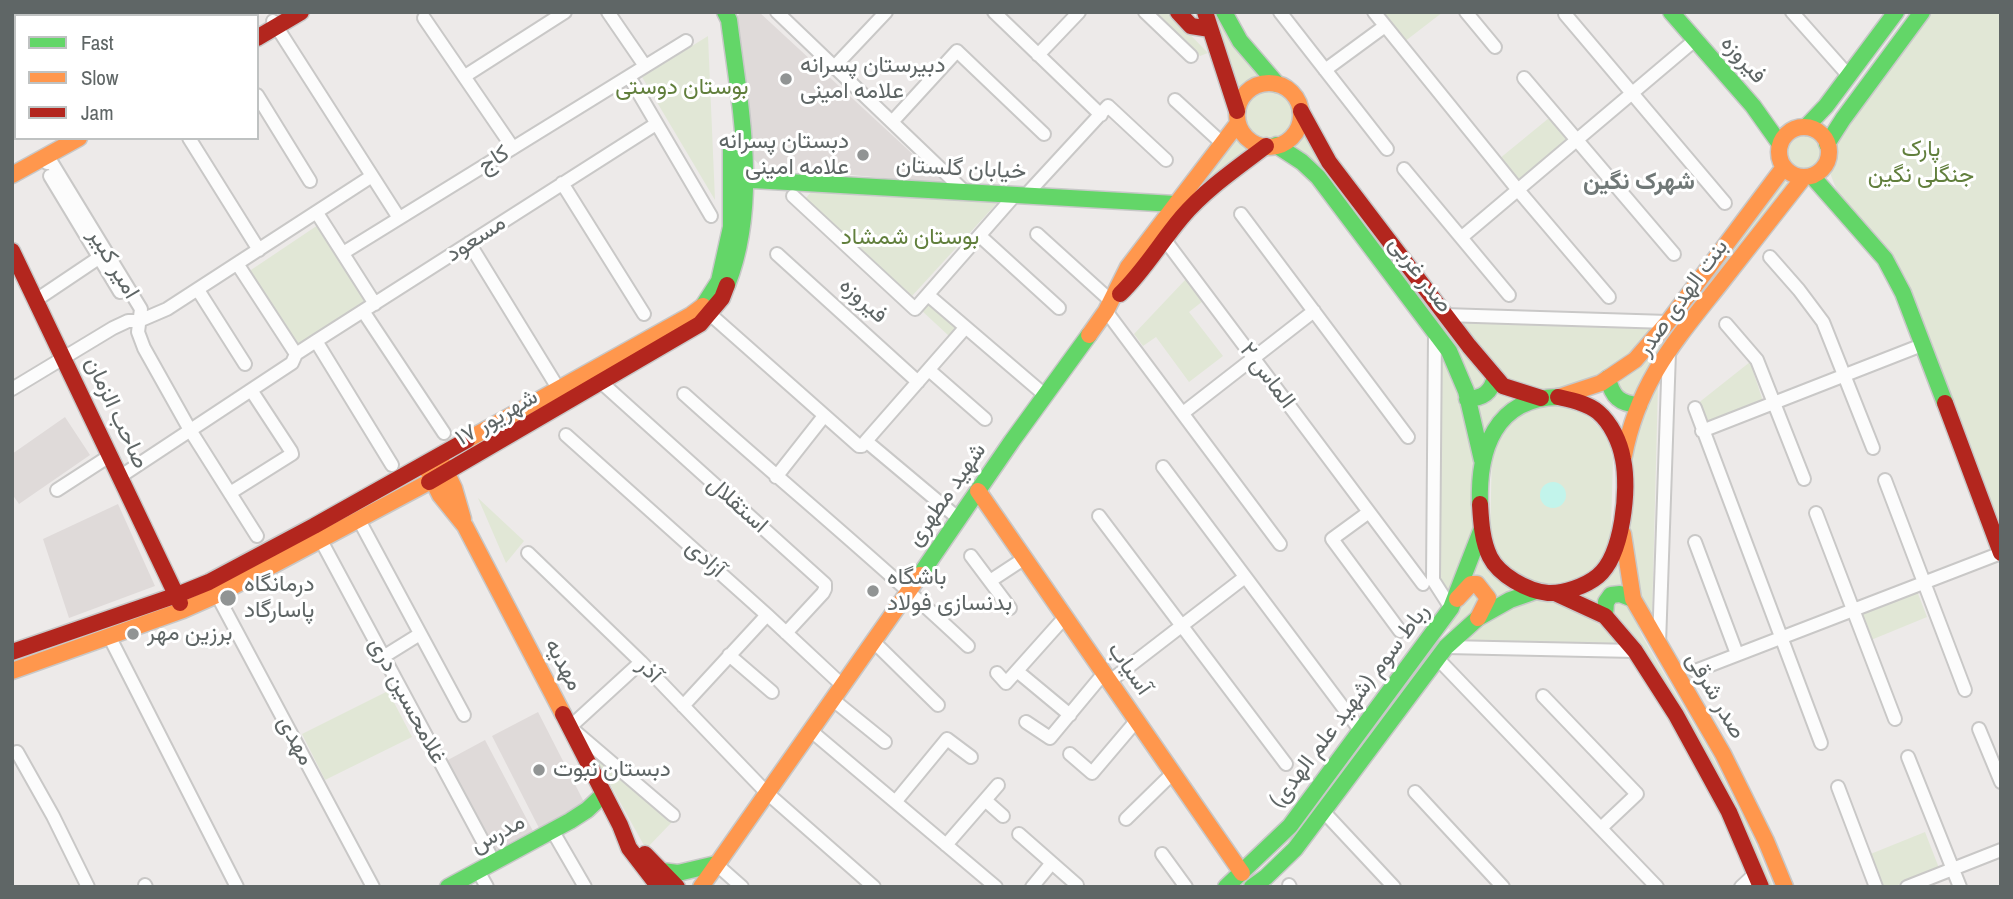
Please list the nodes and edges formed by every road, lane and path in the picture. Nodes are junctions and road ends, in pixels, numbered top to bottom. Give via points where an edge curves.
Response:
1 (300, 12) edge
2 (608, 12) edge
3 (711, 12) edge
4 (725, 12) edge
5 (777, 12) edge
6 (886, 12) edge
7 (994, 12) edge
8 (1079, 12) edge
9 (1145, 12) edge
10 (1178, 12) edge
11 (1205, 12) edge
12 (1280, 12) edge
13 (1374, 12) edge
14 (1466, 12) edge
15 (1671, 12) edge
16 (1792, 12) edge
17 (1896, 12) edge
18 (562, 13) edge
19 (1565, 14) edge
20 (1228, 15) edge
21 (1914, 16) edge
22 (424, 18) dead end
23 (278, 19) edge
24 (1385, 26) junction
25 (259, 28) edge
26 (1210, 30) junction
27 (259, 36) edge
28 (1695, 40) junction
29 (686, 41) dead end
30 (1495, 47) dead end
31 (1038, 55) junction
32 (1191, 56) dead end
33 (645, 66) junction
34 (835, 66) junction
35 (1325, 70) junction
36 (1848, 75) junction
37 (465, 76) junction
38 (1524, 78) dead end
39 (631, 80) dead end
40 (1277, 84) junction
41 (1632, 93) junction
42 (259, 98) edge
43 (1175, 100) dead end
44 (1753, 106) junction
45 (1105, 111) junction
46 (1301, 111) junction
47 (1238, 117) junction
48 (892, 121) junction
49 (656, 124) junction
50 (1801, 128) junction
51 (1044, 134) dead end
52 (190, 140) edge
53 (1577, 140) junction
54 (58, 141) edge
55 (1223, 144) junction
56 (1780, 144) junction
57 (1828, 144) junction
58 (1271, 146) junction
59 (513, 148) junction
60 (1387, 149) dead end
61 (744, 158) junction
62 (1166, 160) dead end
63 (12, 164) edge
64 (1784, 167) junction
65 (1405, 169) dead end
66 (1813, 174) junction
67 (12, 175) edge
68 (372, 176) junction
69 (738, 179) junction
70 (766, 180) junction
71 (310, 181) dead end
72 (562, 183) junction
73 (1518, 190) junction
74 (965, 192) junction
75 (1020, 195) junction
76 (793, 196) dead end
77 (744, 201) junction
78 (1725, 203) dead end
79 (1175, 204) junction
80 (317, 213) junction
81 (1241, 214) dead end
82 (711, 216) dead end
83 (399, 218) junction
84 (1037, 234) dead end
85 (979, 236) junction
86 (1462, 237) junction
87 (1165, 240) junction
88 (469, 243) junction
89 (259, 250) junction
90 (12, 251) edge
91 (342, 253) junction
92 (777, 254) dead end
93 (1674, 254) dead end
94 (103, 255) junction
95 (1770, 257) dead end
96 (238, 265) junction
97 (198, 290) junction
98 (928, 295) junction
99 (1509, 295) dead end
100 (1609, 297) dead end
101 (37, 300) junction
102 (1109, 306) junction
103 (369, 308) junction
104 (1059, 308) dead end
105 (1314, 311) junction
106 (644, 314) dead end
107 (711, 315) junction
108 (1444, 315) junction
109 (139, 321) junction
110 (1668, 323) junction
111 (1726, 324) dead end
112 (965, 328) junction
113 (1435, 333) junction
114 (316, 341) junction
115 (1922, 345) junction
116 (1669, 352) junction
117 (296, 354) junction
118 (64, 357) junction
119 (1254, 358) junction
120 (245, 364) dead end
121 (929, 370) junction
122 (1845, 375) junction
123 (1495, 377) junction
124 (1608, 378) junction
125 (918, 382) junction
126 (602, 383) junction
127 (558, 388) junction
128 (12, 389) edge
129 (251, 390) junction
130 (684, 394) dead end
131 (1046, 396) junction
132 (1559, 397) junction
133 (1541, 398) junction
134 (1467, 399) junction
135 (1775, 402) junction
136 (1639, 405) junction
137 (1695, 408) dead end
138 (1183, 413) junction
139 (824, 416) junction
140 (985, 419) dead end
141 (190, 430) junction
142 (1702, 431) junction
143 (444, 433) dead end
144 (566, 435) dead end
145 (1408, 437) dead end
146 (862, 443) junction
147 (1873, 448) dead end
148 (111, 455) junction
149 (432, 460) junction
150 (1482, 460) junction
151 (1624, 460) junction
152 (392, 465) dead end
153 (1163, 467) dead end
154 (447, 472) junction
155 (121, 475) junction
156 (776, 477) junction
157 (1804, 479) dead end
158 (432, 480) junction
159 (1885, 480) dead end
160 (57, 489) dead end
161 (978, 491) junction
162 (230, 493) junction
163 (1369, 512) junction
164 (1816, 513) dead end
165 (1099, 516) dead end
166 (959, 519) junction
167 (359, 520) junction
168 (1622, 524) junction
169 (465, 526) junction
170 (1481, 531) junction
171 (317, 533) junction
172 (257, 536) dead end
173 (1695, 542) dead end
174 (1280, 544) dead end
175 (528, 553) dead end
176 (2001, 553) edge
177 (971, 556) dead end
178 (1025, 558) junction
179 (1245, 577) junction
180 (990, 581) junction
181 (1924, 582) junction
182 (1423, 584) dead end
183 (908, 590) junction
184 (1536, 592) junction
185 (1555, 593) junction
186 (217, 595) junction
187 (1633, 599) junction
188 (180, 603) junction
189 (1010, 608) dead end
190 (1451, 608) junction
191 (1853, 610) junction
192 (767, 615) junction
193 (1605, 616) junction
194 (1065, 617) junction
195 (1478, 618) junction
196 (1182, 625) junction
197 (1401, 631) dead end
198 (786, 633) junction
199 (420, 634) junction
200 (109, 636) junction
201 (1781, 638) junction
202 (873, 641) junction
203 (1659, 645) junction
204 (968, 646) dead end
205 (1635, 651) junction
206 (12, 652) edge
207 (1442, 653) junction
208 (1737, 654) junction
209 (729, 655) junction
210 (383, 657) junction
211 (641, 662) junction
212 (12, 671) edge
213 (1017, 671) junction
214 (1695, 671) dead end
215 (997, 673) dead end
216 (1107, 677) junction
217 (1965, 690) dead end
218 (772, 692) dead end
219 (837, 692) junction
220 (1543, 696) dead end
221 (939, 705) dead end
222 (683, 706) junction
223 (464, 715) dead end
224 (1070, 715) junction
225 (1895, 719) dead end
226 (1137, 720) junction
227 (1026, 722) dead end
228 (570, 727) junction
229 (1979, 729) dead end
230 (810, 730) junction
231 (1360, 730) junction
232 (884, 742) dead end
233 (1821, 743) dead end
234 (17, 752) dead end
235 (1070, 754) dead end
236 (971, 757) dead end
237 (1908, 757) dead end
238 (1286, 764) dead end
239 (1173, 773) junction
240 (2001, 782) edge
241 (998, 785) dead end
242 (1838, 788) dead end
243 (1415, 792) dead end
244 (766, 793) junction
245 (604, 794) junction
246 (985, 800) junction
247 (896, 801) junction
248 (1323, 811) junction
249 (673, 815) dead end
250 (1003, 816) dead end
251 (1126, 819) dead end
252 (617, 820) junction
253 (570, 821) junction
254 (1601, 828) junction
255 (552, 830) junction
256 (1019, 834) dead end
257 (946, 845) junction
258 (2001, 850) edge
259 (1162, 854) dead end
260 (494, 862) junction
261 (716, 864) junction
262 (1051, 864) junction
263 (1953, 869) junction
264 (478, 871) junction
265 (1242, 873) junction
266 (660, 879) edge
267 (1758, 880) edge
268 (1264, 882) edge
269 (1077, 886) edge
270 (1500, 886) edge
271 (88, 887) edge
272 (237, 887) edge
273 (373, 887) edge
274 (448, 887) edge
275 (487, 887) edge
276 (585, 887) edge
277 (677, 887) edge
278 (701, 887) edge
279 (742, 887) edge
280 (874, 887) edge
281 (996, 887) edge
282 (1032, 887) edge
283 (1186, 887) edge
284 (1226, 887) edge
285 (1252, 887) edge
286 (1394, 887) edge
287 (1657, 887) edge
288 (1741, 887) edge
289 (1785, 887) edge
290 (1876, 887) edge
291 (1907, 887) edge
292 (1960, 887) edge

1 - 23 main road
2 - 33 street
3 - 69 main road, ۱۷ شهریور via 718,26 732,161
4 - 61 main road, ۱۷ شهریور
5 - 34 street
6 - 34 street
7 - 31 street
8 - 31 street
9 - 32 street
10 - 26 main road via 1190,25
11 - 26 main road
12 - 35 street
13 - 24 street
14 - 30 street
15 - 28 main road, فیروزه
16 - 36 street
17 - 36 main road
18 - 37 street
19 - 41 street
20 - 40 main road via 1243,44
21 - 57 main road
22 - 37 street
23 - 25 main road
23 - 27 main road
23 - 68 street
24 - 35 street
24 - 73 street
26 - 47 main road
28 - 41 street
28 - 44 main road, فیروزه
29 - 33 street, کاج
31 - 45 street
33 - 59 street, کاج
34 - 48 street
35 - 60 street
36 - 50 main road via 1826,106
37 - 59 street
38 - 53 street
39 - 49 street
40 - 46 main road via 1293,93
40 - 47 main road via 1266,83 1247,92
41 - 53 street
41 - 78 street
42 - 71 street
43 - 55 street
44 - 50 main road via 1780,124
44 - 56 main road
45 - 62 street
45 - 75 street
46 - 58 main road via 1297,129 1285,142
46 - 108 main road, صدر غربی via 1329,162
47 - 55 main road, شهید مطهری
47 - 58 main road via 1249,139
48 - 51 street via 957,51
48 - 74 street
49 - 72 street, مسعود
49 - 82 street
50 - 56 main road via 1783,137
50 - 57 main road via 1819,133
52 - 89 street
53 - 73 street
53 - 93 street
54 - 63 main road
54 - 67 main road
55 - 79 main road, شهید مطهری
56 - 64 main road
57 - 66 main road via 1828,160
58 - 87 main road, شهید مطهری via 1206,192
58 - 113 main road, صدر غربی via 1302,162 1318,177
59 - 83 street, کاج
61 - 69 main road, ۱۷ شهریور
61 - 70 main road
64 - 66 main road via 1796,176
64 - 110 main road, بنت الهدی صدر
65 - 86 street
66 - 115 main road via 1885,259
66 - 116 main road, بنت الهدی صدر
68 - 80 street
68 - 83 street
69 - 70 main road, خیابان گلستان
69 - 77 main road, ۱۷ شهریور
69 - 127 main road, ۱۷ شهریور via 719,281 703,306
70 - 74 main road, خیابان گلستان
70 - 77 main road
72 - 88 street, مسعود
72 - 106 street
73 - 86 street
73 - 100 street
74 - 75 main road, خیابان گلستان
75 - 79 main road, خیابان گلستان
75 - 85 street
76 - 98 street via 915,309
77 - 107 main road, ۱۷ شهریور via 744,226 729,289
79 - 102 main road, شهید مطهری via 1128,267
80 - 89 street
80 - 91 street
81 - 105 street
83 - 91 street, کاج
84 - 102 street
85 - 98 street
85 - 104 street
86 - 99 street
87 - 102 main road, شهید مطهری
87 - 119 street, الماس ۲
88 - 103 street, مسعود
88 - 127 street
89 - 96 street
90 - 101 main road, صاحب الزمان
91 - 103 street
92 - 125 street, فیروزه
94 - 94 street, امیر کبیر via 52,163 47,163 45,167
94 - 101 street
94 - 109 street, امیر کبیر
95 - 122 street via 1823,322
96 - 97 street
96 - 117 street
97 - 109 street
97 - 120 street
98 - 112 street
101 - 118 main road, صاحب الزمان
102 - 131 main road, شهید مطهری
102 - 138 street
103 - 114 street, مسعود
103 - 143 street
105 - 119 street
105 - 145 street
107 - 126 main road, ۱۷ شهریور
107 - 139 street
108 - 110 street
108 - 123 main road, صدر غربی
109 - 118 street via 121,323
109 - 141 street, امیر کبیر via 144,348
110 - 124 main road, بنت الهدی صدر via 1634,360
111 - 135 street via 1757,360
112 - 121 street
112 - 131 street
113 - 134 main road, صدر غربی via 1449,352
113 - 190 street via 1433,580
114 - 117 street, مسعود
114 - 152 street
115 - 122 street
115 - 176 main road
116 - 136 main road, بنت الهدی صدر
116 - 203 street
117 - 129 street, مسعود via 292,363
118 - 128 street
118 - 148 main road, صاحب الزمان
119 - 138 street
119 - 163 street, الماس ۲
121 - 125 street
121 - 140 street
122 - 135 street
122 - 147 street
123 - 133 main road, صدر غربی via 1503,386
123 - 134 main road via 1489,394
124 - 132 main road, بنت الهدی صدر
124 - 136 main road via 1616,399 1625,405
125 - 146 street
126 - 154 main road, ۱۷ شهریور
126 - 198 street, استقلال via 825,584 823,593
127 - 149 main road, ۱۷ شهریور
129 - 141 street, مسعود
129 - 162 street via 292,454
130 - 156 street
131 - 161 main road, شهید مطهری
132 - 133 main road
132 - 151 main road via 1600,413
133 - 150 main road via 1511,412 1494,433
134 - 150 main road, صدر غربی
135 - 142 street
135 - 157 street
136 - 151 main road, بنت الهدی صدر
137 - 142 street
138 - 174 street
139 - 146 street
139 - 156 street
141 - 155 street, مسعود
141 - 162 street, امیر کبیر
142 - 201 street
144 - 192 street, آزادی
146 - 166 street
148 - 155 main road, صاحب الزمان
148 - 160 street
149 - 154 main road, مهدیه
149 - 158 main road, مهدیه
149 - 171 main road, ۱۷ شهریور
150 - 170 main road
151 - 168 main road
153 - 179 street
154 - 158 main road, ۱۷ شهریور
154 - 169 main road, مهدیه
155 - 188 main road, صاحب الزمان
156 - 183 street
158 - 167 main road, ۱۷ شهریور
158 - 169 main road, مهدیه
159 - 181 street
161 - 166 main road, شهید مطهری
161 - 178 main road, آسیاب
162 - 172 street, امیر کبیر
163 - 182 street, الماس ۲
163 - 197 street via 1332,539
164 - 191 street
165 - 196 street
166 - 183 main road, شهید مطهری
167 - 171 main road, ۱۷ شهریور
167 - 199 street
168 - 185 main road via 1601,574
168 - 187 main road, صدر شرقی
169 - 228 main road, مهدیه
170 - 184 main road via 1500,570
170 - 190 main road, رباط سوم (شهید علم الهدی)
171 - 186 main road, ۱۷ شهریور
171 - 188 main road, ۱۷ شهریور via 209,582
171 - 210 street, غلامحسین دری
173 - 208 street
175 - 211 street, آذر
176 - 181 street
177 - 180 street
178 - 180 street
178 - 194 main road, آسیاب
179 - 196 street
179 - 231 street
180 - 189 street
181 - 191 street
181 - 217 street
183 - 202 main road, شهید مطهری
183 - 204 street
184 - 185 main road
184 - 195 main road, رباط سوم (شهید علم الهدی)
185 - 193 main road, صدر شرقی
186 - 188 main road, ۱۷ شهریور
186 - 273 street, مهدی
187 - 193 main road via 1611,594
187 - 203 main road, صدر شرقی
188 - 200 main road, ۱۷ شهریور
188 - 206 main road, ۱۷ شهریور
190 - 195 main road via 1466,588 1477,584 1488,598
190 - 231 main road, رباط سوم (شهید علم الهدی)
191 - 201 street
191 - 225 street
192 - 198 street, آزادی
192 - 209 street
193 - 205 main road, صدر شرقی
194 - 213 street
194 - 216 main road, آسیاب
195 - 207 main road, رباط سوم (شهید علم الهدی)
196 - 216 street
196 - 238 street
198 - 219 street, آزادی
199 - 210 street
199 - 223 street
200 - 212 main road, ۱۷ شهریور
200 - 272 street
201 - 208 street
201 - 233 street
202 - 219 main road, شهید مطهری
202 - 221 street
203 - 289 main road, صدر شرقی via 1723,754
205 - 207 street
205 - 267 main road, صدر شرقی via 1729,812
207 - 248 main road, رباط سوم (شهید علم الهدی)
207 - 254 street
208 - 214 street
209 - 218 street
209 - 222 street
210 - 260 street, غلامحسین دری
211 - 222 street, آذر
211 - 228 street
213 - 215 street via 1006,683
213 - 224 street
216 - 224 street
216 - 226 main road, آسیاب
219 - 230 main road, شهید مطهری
219 - 232 street, آزادی
220 - 254 street via 1637,794
222 - 244 street, آذر
224 - 227 street via 1050,738
226 - 235 street via 1092,773
226 - 239 main road, آسیاب
228 - 245 main road, مهدیه
228 - 249 street
229 - 240 street
230 - 244 main road, شهید مطهری
230 - 247 street
231 - 265 main road, رباط سوم (شهید علم الهدی) via 1290,826
234 - 271 street
236 - 247 street via 947,739
237 - 263 street
239 - 251 street
239 - 265 main road, آسیاب
241 - 246 street
242 - 290 street
243 - 270 street
244 - 261 main road, شهید مطهری
244 - 280 street, آذر
245 - 252 main road, مهدیه
245 - 253 main road
246 - 250 street
246 - 257 street
247 - 257 street
248 - 268 main road, رباط سوم (شهید علم الهدی)
248 - 286 street
252 - 253 main road via 595,815
252 - 266 main road, مهدیه via 629,848
253 - 255 main road, مدرس
254 - 287 street
255 - 260 main road, مدرس
255 - 276 street
256 - 262 street
257 - 281 street
258 - 263 street
259 - 283 street
260 - 264 main road, مدرس
261 - 266 main road
261 - 278 main road, شهید مطهری
261 - 279 street
262 - 269 street
262 - 282 street
263 - 291 street
263 - 292 street
264 - 274 main road, مدرس
264 - 275 street
265 - 284 main road, رباط سوم (شهید علم الهدی)
266 - 277 main road, مهدیه
267 - 288 street
268 - 285 main road, رباط سوم (شهید علم الهدی)

